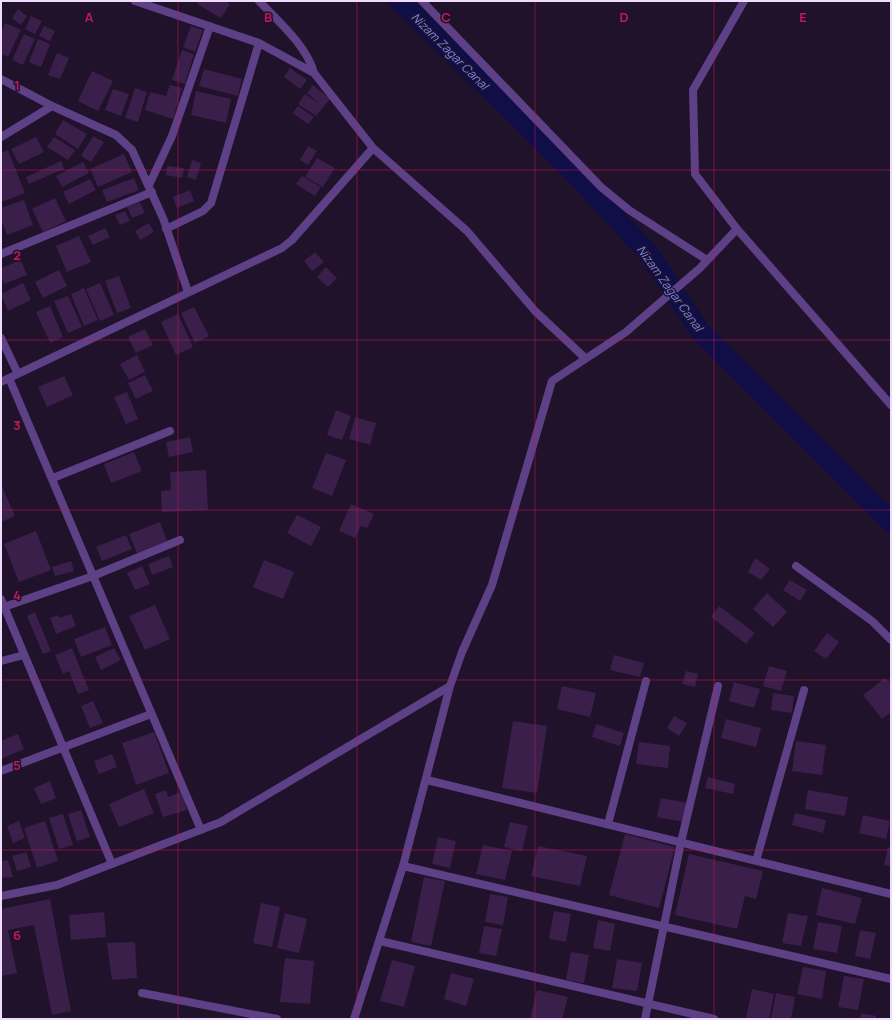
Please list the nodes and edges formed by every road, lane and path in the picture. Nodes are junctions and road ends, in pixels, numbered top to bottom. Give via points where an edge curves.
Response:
1 (135, 1) edge
2 (259, 1) edge
3 (422, 1) edge
4 (744, 1) edge
5 (210, 26) junction
6 (259, 43) junction
7 (314, 73) junction
8 (1, 80) edge
9 (52, 106) junction
10 (1, 137) edge
11 (373, 148) junction
12 (150, 188) junction
13 (166, 229) junction
14 (737, 229) junction
15 (1, 254) edge
16 (707, 260) junction
17 (188, 292) junction
18 (1, 338) edge
19 (585, 358) junction
20 (18, 374) junction
21 (9, 378) junction
22 (1, 382) edge
23 (891, 405) edge
24 (170, 431) dead end
25 (53, 478) junction
26 (180, 540) dead end
27 (796, 566) dead end
28 (94, 576) junction
29 (1, 599) edge
30 (4, 607) junction
31 (891, 640) edge
32 (24, 655) junction
33 (1, 661) edge
34 (646, 681) dead end
35 (450, 686) junction
36 (718, 686) dead end
37 (804, 690) dead end
38 (151, 714) junction
39 (64, 749) junction
40 (1, 771) edge
41 (426, 780) junction
42 (608, 824) junction
43 (200, 830) junction
44 (681, 842) junction
45 (756, 861) junction
46 (112, 864) junction
47 (403, 866) junction
48 (891, 894) edge
49 (1, 896) edge
50 (665, 926) junction
51 (380, 941) junction
52 (891, 979) edge
53 (142, 993) dead end
54 (648, 1004) junction
55 (277, 1019) edge
56 (354, 1019) edge
57 (645, 1019) edge
58 (714, 1019) edge

1 - 5 street
2 - 7 street via 282,24 310,59
3 - 16 street via 602,187 629,210
4 - 14 street via 692,90 695,174
5 - 6 street
5 - 12 street via 172,136
6 - 7 street
6 - 13 street via 211,203 203,211
7 - 11 street
8 - 9 street
9 - 10 street
9 - 12 street via 123,140 132,150
11 - 17 street via 286,245
11 - 19 street via 467,231 538,314
12 - 13 street
12 - 15 street
13 - 17 street
14 - 16 street
14 - 23 street
16 - 19 street via 626,332
17 - 20 street
18 - 20 street
19 - 35 street via 552,380 492,585
20 - 21 street
21 - 22 street
21 - 25 street
24 - 25 street
25 - 28 street
26 - 28 street
27 - 31 street via 872,621
28 - 30 street
28 - 38 street
29 - 30 street
30 - 32 street
32 - 33 street
32 - 39 street
34 - 42 street
35 - 41 street
35 - 43 street via 221,822
36 - 44 street
37 - 45 street
38 - 39 street
38 - 43 street
39 - 40 street
39 - 46 street
41 - 42 street
41 - 47 street
42 - 44 street
43 - 46 street
44 - 45 street
44 - 50 street
45 - 48 street
46 - 49 street via 57,885
47 - 50 street
47 - 51 street
50 - 52 street
50 - 54 street
51 - 54 street
51 - 56 street
53 - 55 street
54 - 57 street
54 - 58 street

